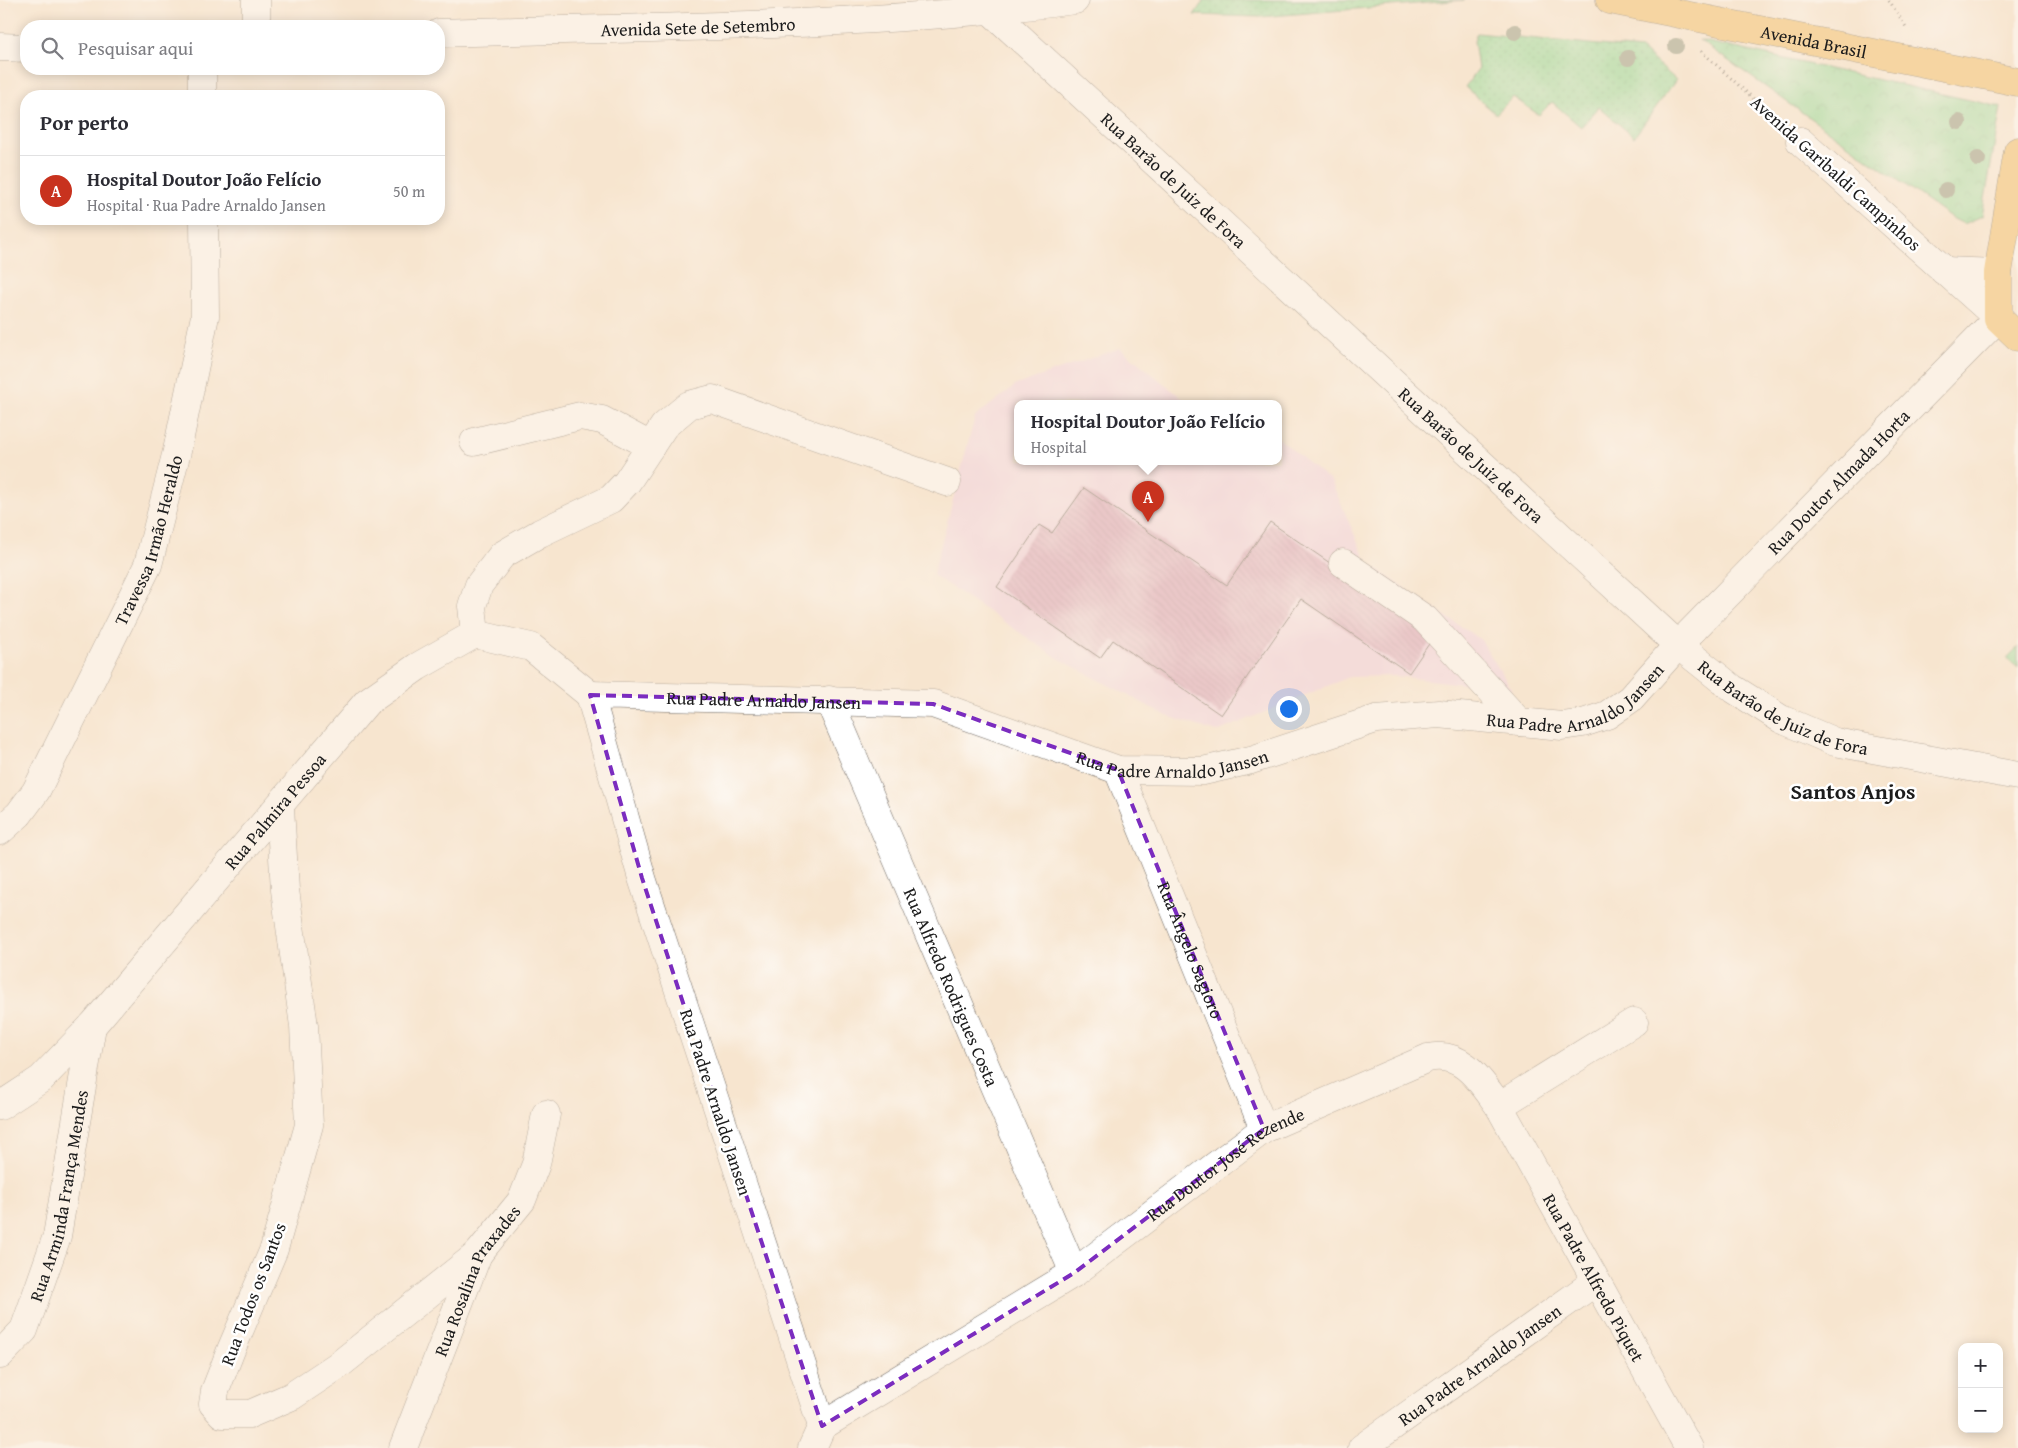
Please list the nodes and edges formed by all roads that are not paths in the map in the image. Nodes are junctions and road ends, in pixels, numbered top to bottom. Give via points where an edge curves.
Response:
1 (256, 0) edge
2 (1075, 0) edge
3 (1610, 0) edge
4 (991, 11) junction
5 (776, 12) edge
6 (256, 20) edge
7 (445, 33) edge
8 (0, 47) edge
9 (20, 48) edge
10 (202, 75) edge
11 (2018, 82) edge
12 (202, 90) edge
13 (1800, 140) road end
14 (2018, 151) edge
15 (204, 225) edge
16 (1944, 272) junction
17 (1998, 273) junction
18 (1998, 318) junction
19 (2018, 336) edge
20 (474, 442) dead end
21 (651, 446) junction
22 (947, 482) dead end
23 (1344, 563) dead end
24 (475, 634) junction
25 (1678, 645) junction
26 (590, 695) junction
27 (830, 700) junction
28 (1519, 722) junction
29 (1118, 770) junction
30 (2018, 776) edge
31 (280, 808) junction
32 (0, 831) edge
33 (1634, 1022) dead end
34 (92, 1026) junction
35 (0, 1106) edge
36 (1499, 1106) junction
37 (546, 1114) dead end
38 (1264, 1129) junction
39 (478, 1254) junction
40 (1074, 1273) junction
41 (1595, 1282) junction
42 (0, 1355) edge
43 (817, 1437) edge
44 (403, 1448) edge
45 (1362, 1448) edge
46 (1689, 1448) edge

1 - 6 street
2 - 4 street, Avenida Sete de Setembro
3 - 11 main road, Avenida Brasil
4 - 5 street, Avenida Sete de Setembro
4 - 25 street, Rua Barão de Juiz de Fora
5 - 7 street, Avenida Sete de Setembro
8 - 9 street
10 - 12 street
13 - 16 street, Avenida Garibaldi Campinhos
14 - 17 main road
15 - 32 street, Travessa Irmão Heraldo via 205,316 177,451 148,565 36,791 19,814
16 - 17 street
16 - 18 street, Avenida Garibaldi Campinhos
17 - 18 main road
18 - 19 main road, Avenida Garibaldi Campinhos
18 - 25 street, Rua Doutor Almada Horta
20 - 21 street via 580,416 602,420
21 - 22 street via 664,426 689,405 712,399
21 - 24 street via 627,482 611,499 502,555 479,585 472,606
23 - 28 street via 1425,620
24 - 26 street via 531,646
24 - 31 street, Rua Palmira Pessoa via 417,667 367,702
25 - 28 street, Rua Padre Arnaldo Jansen via 1630,699 1608,715 1583,724 1562,726
25 - 30 street, Rua Barão de Juiz de Fora via 1732,688 1781,719 1834,742
26 - 27 street, Rua Padre Arnaldo Jansen
26 - 43 street, Rua Padre Arnaldo Jansen via 642,878
27 - 29 street, Rua Padre Arnaldo Jansen via 934,704
27 - 40 street, Rua Alfredo Rodrigues Costa
28 - 29 street, Rua Padre Arnaldo Jansen via 1439,714 1376,719 1251,760 1203,771
29 - 38 street, Rua Ângelo Sagioro
31 - 34 street, Rua Palmira Pessoa
31 - 39 street, Rua Todos os Santos via 285,890 304,1026 309,1125 274,1249 231,1350 213,1404 222,1414 250,1414 292,1396 340,1364
33 - 36 street
34 - 35 street, Rua Palmira Pessoa via 41,1080
34 - 42 street, Rua Arminda França Mendes via 57,1236 24,1330
36 - 38 street, Rua Doutor José Rezende via 1476,1076 1452,1058 1442,1055 1428,1058
36 - 41 street, Rua Padre Alfredo Piquet
37 - 39 street, Rua Rosalina Praxades via 536,1164 522,1200
38 - 40 street, Rua Doutor José Rezende
39 - 44 street, Rua Rosalina Praxades
40 - 43 street, Rua Doutor José Rezende
41 - 45 street, Rua Padre Arnaldo Jansen
41 - 46 street, Rua Padre Alfredo Piquet

